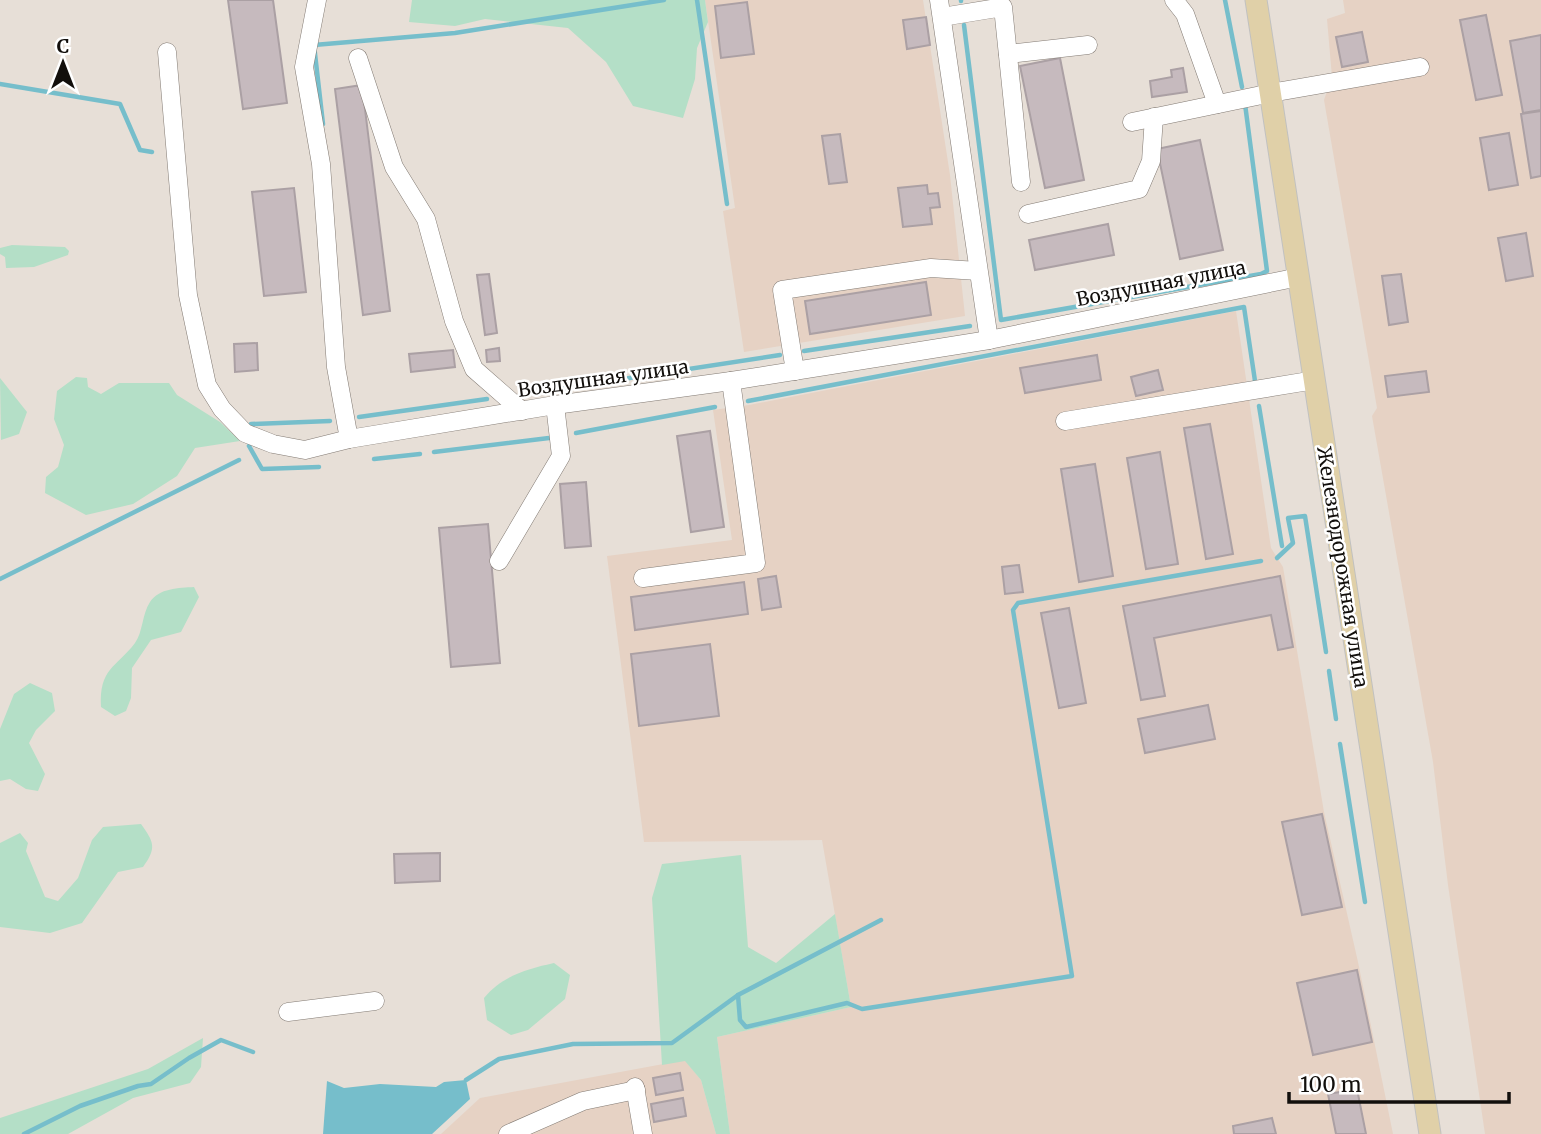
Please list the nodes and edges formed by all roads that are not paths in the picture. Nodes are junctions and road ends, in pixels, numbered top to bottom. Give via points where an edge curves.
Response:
1 (317, 0) edge
2 (1174, 0) edge
3 (1256, 0) edge
4 (1009, 4) edge
5 (940, 8) edge
6 (1088, 45) dead end
7 (167, 51) dead end
8 (1008, 54) junction
9 (358, 58) dead end
10 (1420, 67) dead end
11 (1271, 93) junction
12 (1217, 104) junction
13 (1154, 117) junction
14 (1132, 122) dead end
15 (1021, 182) dead end
16 (1028, 214) dead end
17 (978, 271) junction
18 (1299, 277) junction
19 (989, 340) junction
20 (795, 371) junction
21 (1315, 380) junction
22 (731, 381) junction
23 (555, 405) junction
24 (522, 411) junction
25 (1065, 421) dead end
26 (349, 439) junction
27 (499, 561) dead end
28 (643, 578) dead end
29 (375, 1001) dead end
30 (288, 1012) dead end
31 (508, 1134) edge
32 (643, 1134) edge
33 (1430, 1134) edge

1 - 26 street via 304,67 321,164 336,367
2 - 12 street via 1185,14
3 - 11 main road, Железнодорожная улица
4 - 5 street
4 - 8 street
5 - 17 street
6 - 8 street
7 - 26 street, Воздушная улица via 188,296 207,385 244,433 305,450
8 - 15 street
9 - 24 street via 394,167 426,219 454,321 474,369
10 - 11 street
11 - 12 street
11 - 18 main road, Железнодорожная улица
12 - 13 street
13 - 14 street
13 - 16 street via 1150,161 1139,188
17 - 19 street
17 - 20 street via 931,268 782,290
18 - 19 street, Воздушная улица
18 - 21 main road, Железнодорожная улица
19 - 20 street, Воздушная улица
20 - 22 street, Воздушная улица
21 - 25 street
21 - 33 main road, Железнодорожная улица
22 - 23 street, Воздушная улица
22 - 28 street via 756,564
23 - 24 street, Воздушная улица
23 - 27 street via 561,456
24 - 26 street, Воздушная улица
29 - 30 street
31 - 32 street via 583,1101 636,1088

